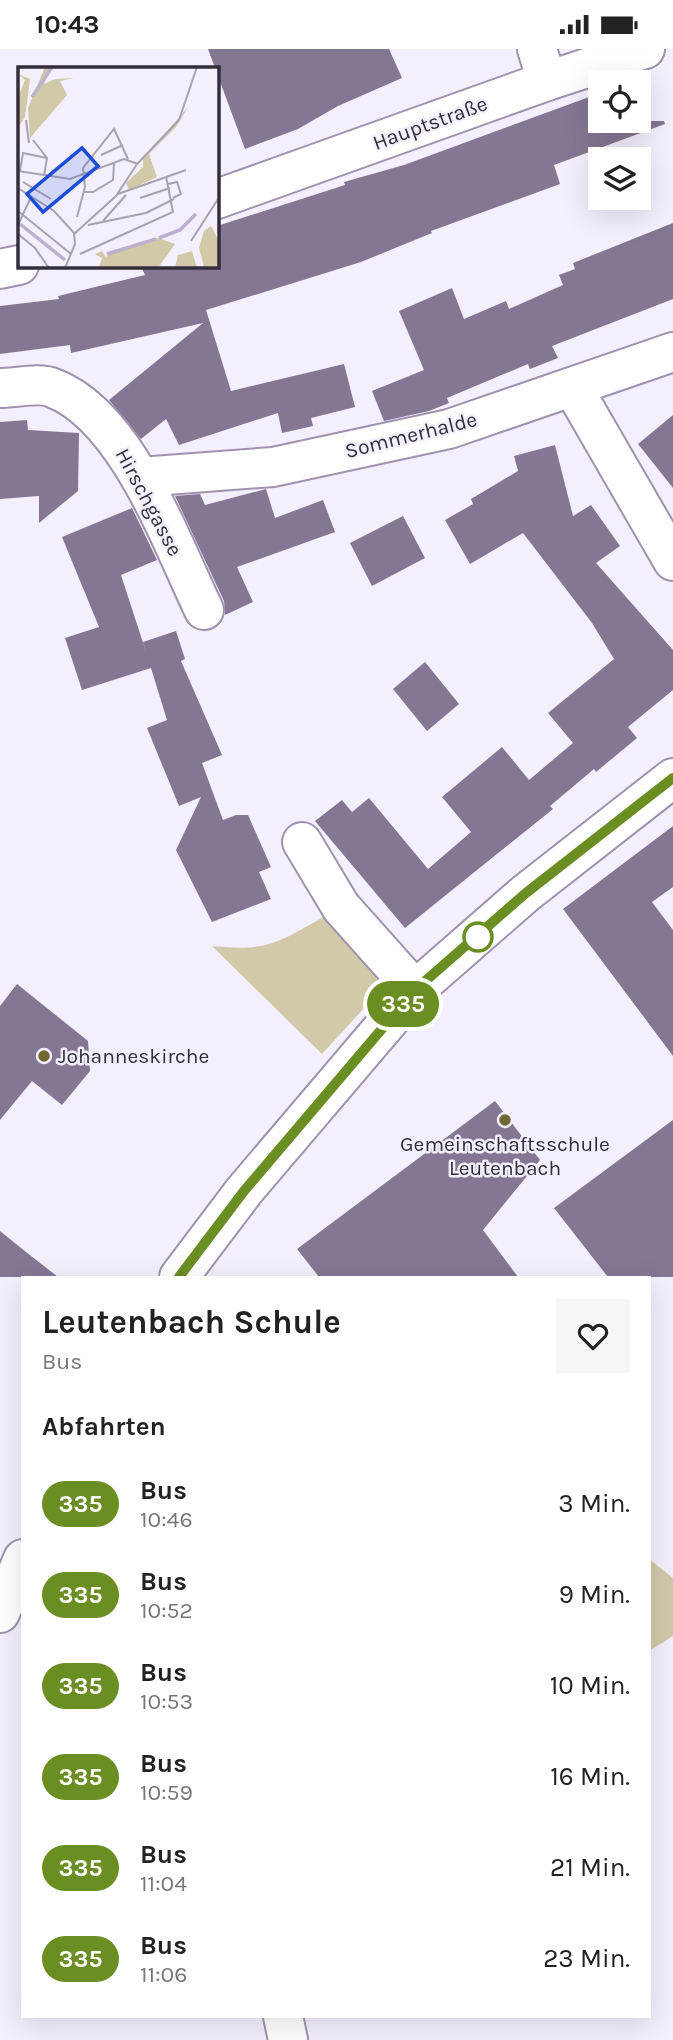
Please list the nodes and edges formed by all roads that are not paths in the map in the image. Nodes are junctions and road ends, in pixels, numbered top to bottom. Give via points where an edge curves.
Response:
1 (645, 49) edge
2 (542, 65) edge
3 (219, 198) edge
4 (18, 265) edge
5 (0, 269) edge
6 (673, 352) edge
7 (0, 388) edge
8 (573, 388) junction
9 (140, 477) junction
10 (673, 561) edge
11 (204, 610) dead end
12 (673, 778) edge
13 (302, 842) dead end
14 (415, 990) junction
15 (180, 1276) edge
16 (283, 2018) edge
17 (288, 2040) edge

1 - 2 street, Hauptstraße
2 - 3 street, Hauptstraße
4 - 5 street
6 - 8 street, Sommerhalde
7 - 9 street, Hirschgasse via 52,387 88,409 120,445
8 - 9 street, Sommerhalde via 449,429 272,467
8 - 10 street
9 - 11 street, Hirschgasse
12 - 14 street via 526,893
13 - 14 street via 341,907
14 - 15 street via 244,1191
16 - 17 street

